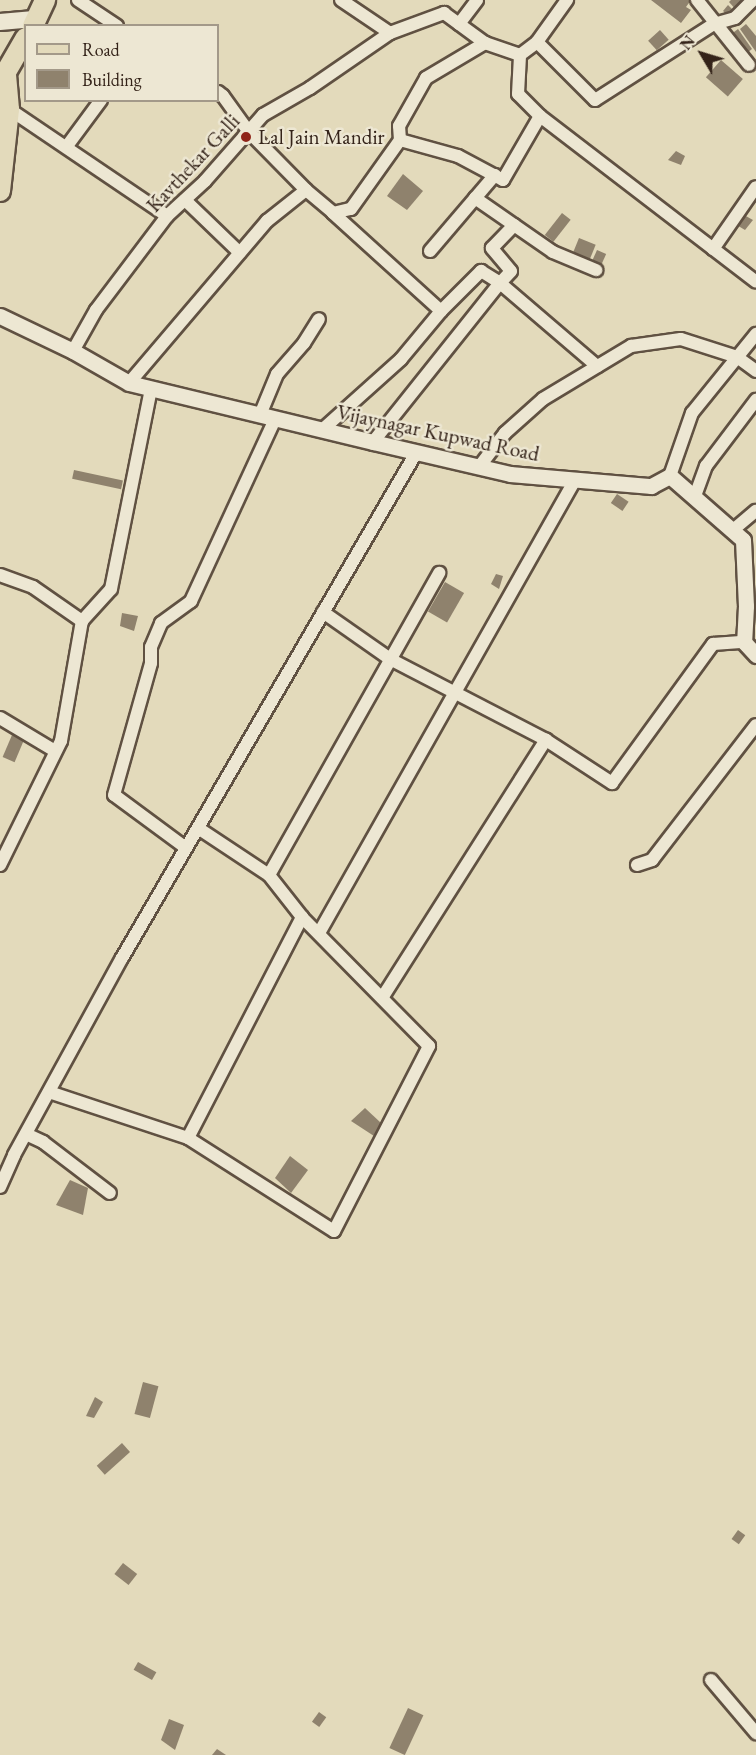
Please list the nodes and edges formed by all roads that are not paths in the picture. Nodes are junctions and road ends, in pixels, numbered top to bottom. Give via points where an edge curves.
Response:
1 (45, 0) edge
2 (78, 0) edge
3 (341, 0) edge
4 (477, 0) edge
5 (567, 0) edge
6 (697, 0) edge
7 (753, 0) edge
8 (0, 22) edge
9 (34, 24) edge
10 (114, 24) edge
11 (459, 24) junction
12 (714, 24) junction
13 (24, 32) edge
14 (390, 33) junction
15 (24, 42) edge
16 (537, 42) junction
17 (485, 43) junction
18 (520, 55) junction
19 (754, 64) edge
20 (2, 75) edge
21 (219, 93) edge
22 (99, 102) edge
23 (9, 110) junction
24 (540, 116) junction
25 (249, 132) junction
26 (400, 140) junction
27 (67, 146) junction
28 (495, 175) junction
29 (756, 187) edge
30 (306, 190) junction
31 (0, 191) edge
32 (476, 198) junction
33 (185, 200) junction
34 (333, 213) junction
35 (167, 216) junction
36 (514, 225) junction
37 (713, 249) junction
38 (430, 250) dead end
39 (240, 253) junction
40 (596, 270) dead end
41 (756, 282) edge
42 (500, 283) junction
43 (441, 311) junction
44 (0, 316) edge
45 (319, 319) dead end
46 (756, 334) edge
47 (73, 351) junction
48 (737, 357) junction
49 (597, 366) junction
50 (756, 371) edge
51 (129, 383) junction
52 (151, 388) junction
53 (756, 400) edge
54 (260, 415) junction
55 (276, 419) junction
56 (322, 430) junction
57 (372, 442) junction
58 (416, 453) junction
59 (479, 467) junction
60 (670, 476) junction
61 (575, 480) junction
62 (695, 496) junction
63 (756, 511) edge
64 (733, 530) junction
65 (439, 573) dead end
66 (0, 574) edge
67 (323, 612) junction
68 (82, 621) junction
69 (744, 642) junction
70 (756, 655) edge
71 (390, 659) junction
72 (455, 693) junction
73 (0, 718) edge
74 (756, 725) edge
75 (546, 740) junction
76 (55, 751) junction
77 (198, 828) junction
78 (186, 848) junction
79 (0, 865) edge
80 (637, 865) dead end
81 (269, 875) junction
82 (303, 917) junction
83 (319, 933) junction
84 (382, 998) junction
85 (49, 1092) junction
86 (26, 1134) junction
87 (188, 1138) junction
88 (0, 1188) edge
89 (110, 1192) dead end
90 (711, 1680) dead end
91 (756, 1733) edge

1 - 9 main road
2 - 10 street
3 - 14 street
4 - 11 street
5 - 16 street
6 - 12 street
7 - 12 street via 735,18
8 - 13 main road
11 - 14 street, Kavthekar Galli via 444,13
11 - 17 street
12 - 16 street via 595,100
12 - 19 street
14 - 25 street, Kavthekar Galli via 263,115
15 - 20 main road
16 - 18 street
17 - 18 street
17 - 26 street via 426,78 399,126
18 - 24 street via 518,94
20 - 23 main road
21 - 25 street
22 - 27 street
23 - 27 street
23 - 31 main road
24 - 28 street via 503,180
24 - 37 street
25 - 30 street
25 - 33 street, Kavthekar Galli
26 - 28 street via 458,156
26 - 34 street via 351,209
27 - 35 street
28 - 32 street
29 - 37 street
30 - 34 street
30 - 39 street via 267,221
32 - 36 street
32 - 38 street
33 - 35 street, Kavthekar Galli
33 - 39 street
34 - 43 street
35 - 47 street, Kavthekar Galli via 96,310
36 - 40 street via 553,252
36 - 42 street via 492,248 511,271
37 - 41 street
39 - 51 street
42 - 43 street via 481,271
42 - 49 street
42 - 57 street
43 - 56 street via 401,359
44 - 47 street, Vijaynagar Kupwad Road
45 - 54 street via 277,374
46 - 48 street
47 - 51 street, Vijaynagar Kupwad Road
48 - 49 street via 672,339 631,346
48 - 50 street
48 - 60 street via 692,413
49 - 59 street via 543,399 505,433
51 - 52 street, Vijaynagar Kupwad Road
52 - 54 street, Vijaynagar Kupwad Road
52 - 68 street via 111,589
53 - 62 street via 706,466
54 - 55 street, Vijaynagar Kupwad Road
55 - 56 street, Vijaynagar Kupwad Road
55 - 78 street via 191,601 161,624 154,639 151,663 114,795
56 - 57 street, Vijaynagar Kupwad Road
57 - 58 street, Vijaynagar Kupwad Road
58 - 59 street, Vijaynagar Kupwad Road
58 - 67 street
59 - 61 street, Vijaynagar Kupwad Road
60 - 61 street, Vijaynagar Kupwad Road via 651,486
60 - 62 street
61 - 72 street
62 - 64 street
63 - 64 street
64 - 69 street via 743,540
65 - 71 street
66 - 68 street via 33,587
67 - 71 street
67 - 77 street
68 - 76 street via 61,741
69 - 70 street
69 - 75 street via 713,644 612,783
71 - 72 street
71 - 81 street
72 - 75 street
72 - 83 street
73 - 76 street
74 - 80 street via 652,860
75 - 84 street
76 - 79 street
77 - 78 street
77 - 81 street
78 - 85 street
81 - 82 street
82 - 83 street
82 - 87 street
83 - 84 street
84 - 87 street via 429,1046 334,1231
85 - 86 street
85 - 87 street
86 - 88 street
86 - 89 street via 44,1142
90 - 91 street

